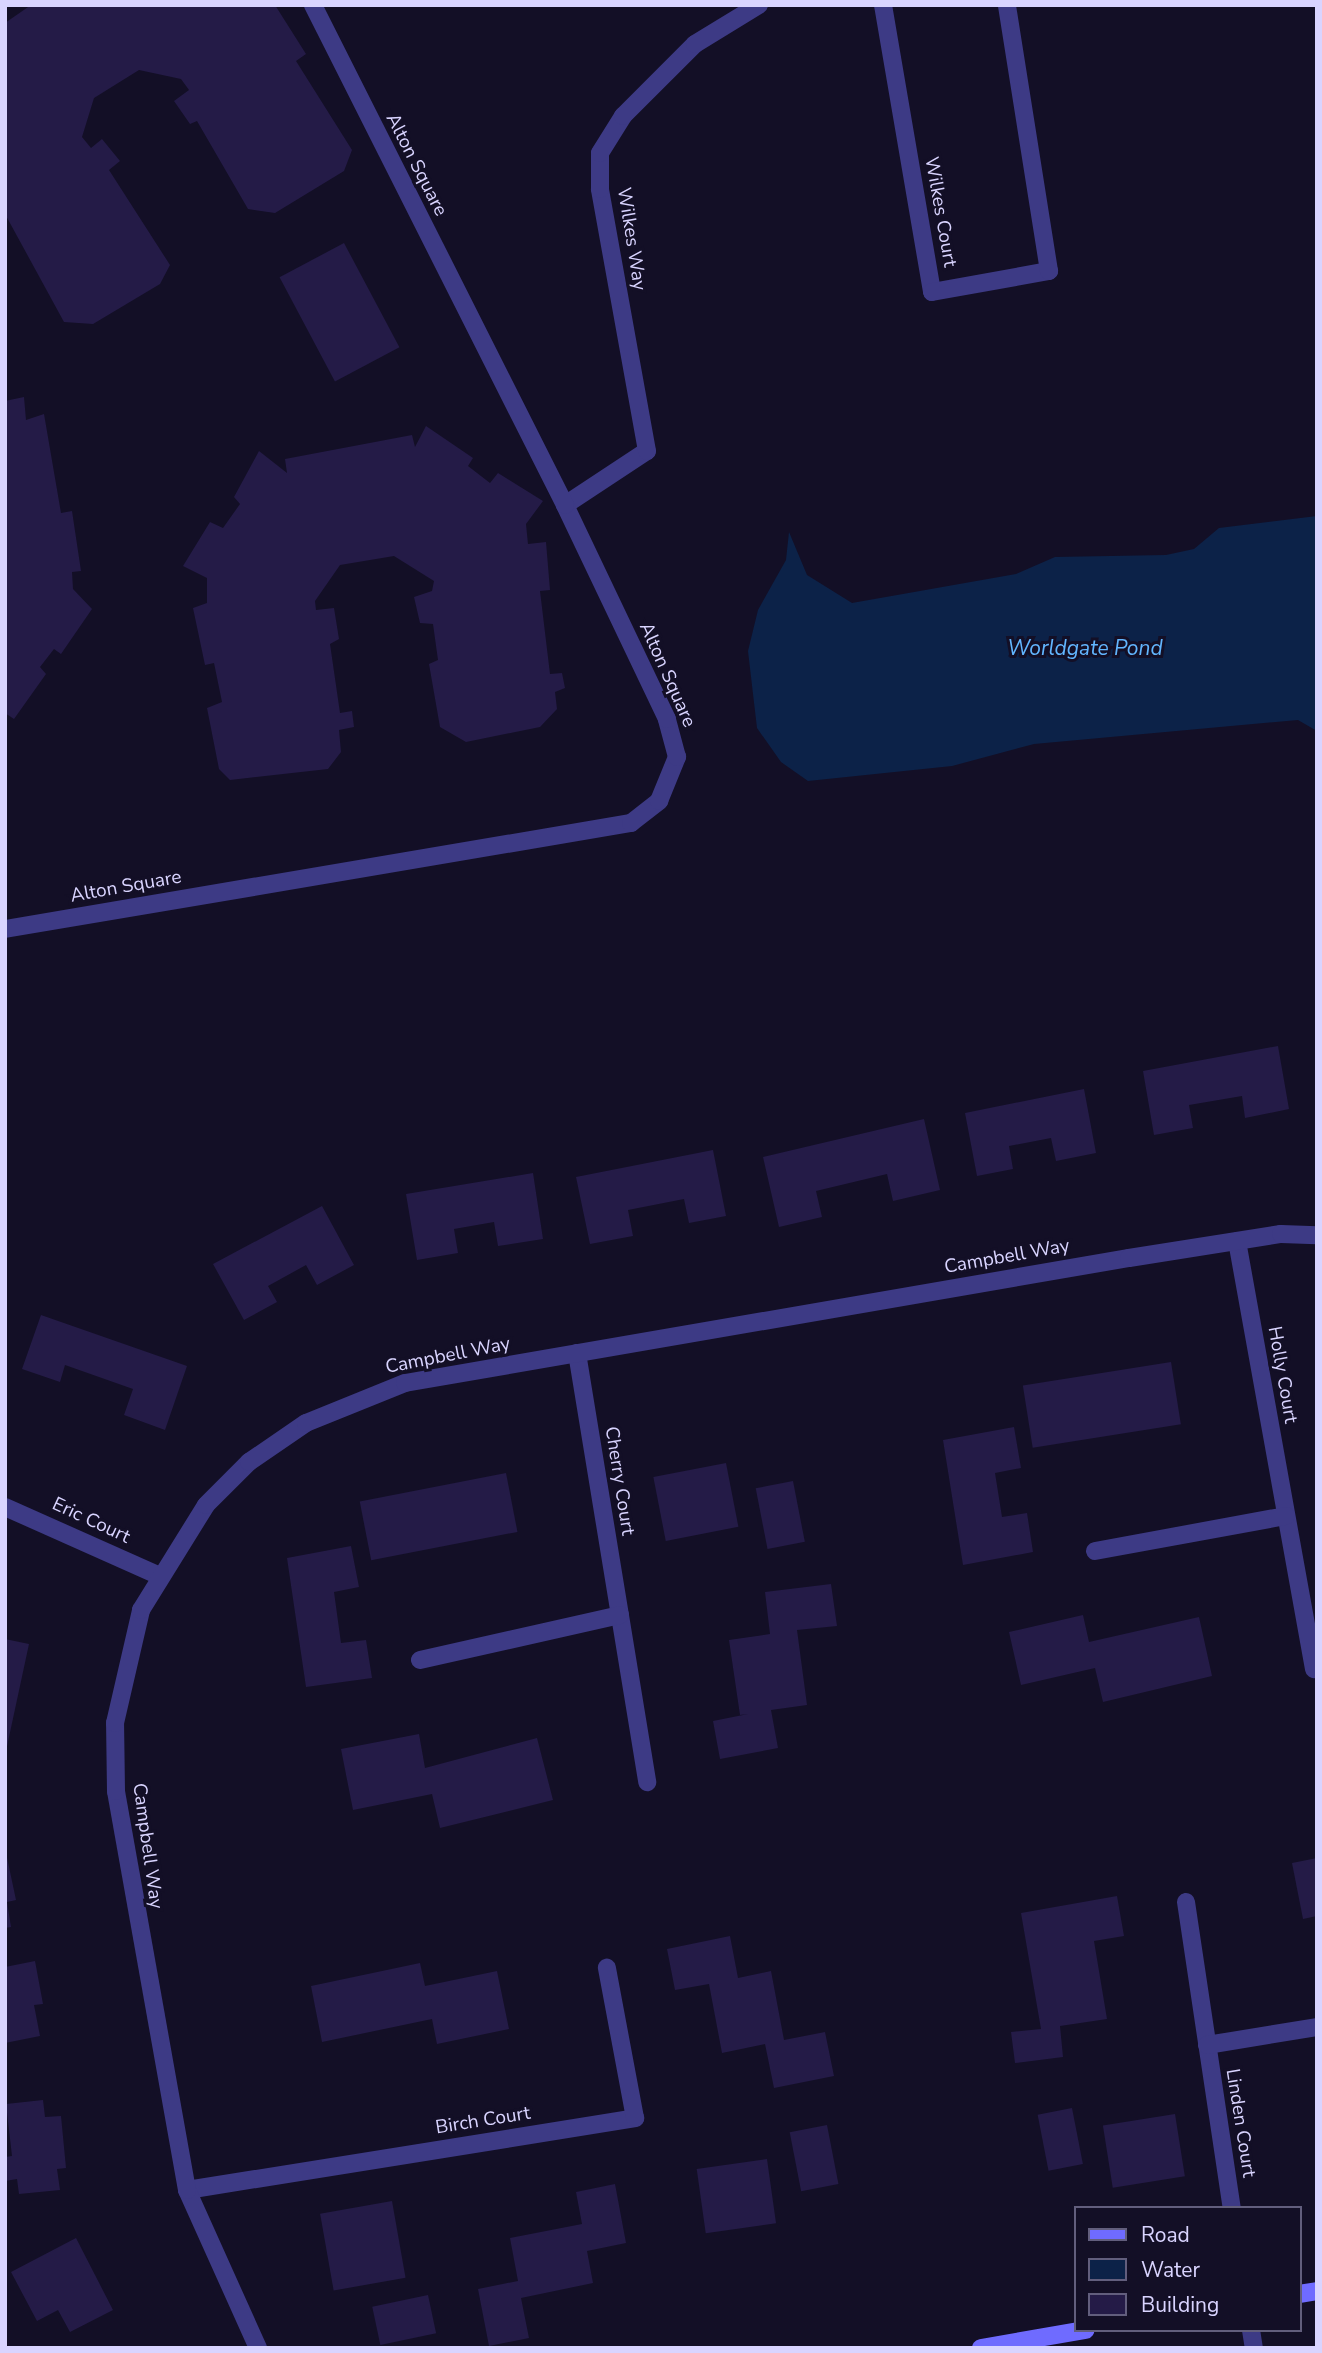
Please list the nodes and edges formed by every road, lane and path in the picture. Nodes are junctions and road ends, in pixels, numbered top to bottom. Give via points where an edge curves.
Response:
1 (313, 5) edge
2 (759, 5) edge
3 (883, 5) edge
4 (1007, 5) edge
5 (565, 505) junction
6 (5, 929) edge
7 (1317, 1235) edge
8 (1237, 1241) junction
9 (577, 1353) junction
10 (5, 1507) edge
11 (1286, 1516) junction
12 (1095, 1551) dead end
13 (158, 1575) junction
14 (620, 1615) junction
15 (420, 1660) dead end
16 (1314, 1669) dead end
17 (648, 1782) dead end
18 (1186, 1902) dead end
19 (607, 1968) dead end
20 (1317, 2027) edge
21 (1207, 2045) junction
22 (187, 2190) junction
23 (1232, 2206) edge
24 (1074, 2332) edge
25 (257, 2348) edge
26 (981, 2348) edge

1 - 5 street, Alton Square
2 - 5 street, Wilkes Way via 695,44 623,116 600,153 600,189 647,452
3 - 4 street, Wilkes Court via 932,292 1049,271
5 - 6 street, Alton Square via 667,719 677,758 659,801 631,823
7 - 8 street, Campbell Way
8 - 9 street, Campbell Way
8 - 11 street, Holly Court
9 - 13 street, Campbell Way via 405,1383 306,1423 249,1462 206,1505
9 - 14 street, Cherry Court
10 - 13 street, Eric Court
11 - 12 street
11 - 16 street, Holly Court
13 - 22 street, Campbell Way via 125,1664 116,1723 116,1791
14 - 15 street
14 - 17 street, Cherry Court
18 - 21 street, Linden Court
19 - 22 street, Birch Court via 635,2119
20 - 21 street, Linden Court
21 - 23 street, Linden Court
22 - 25 street, Campbell Way
24 - 26 main road

